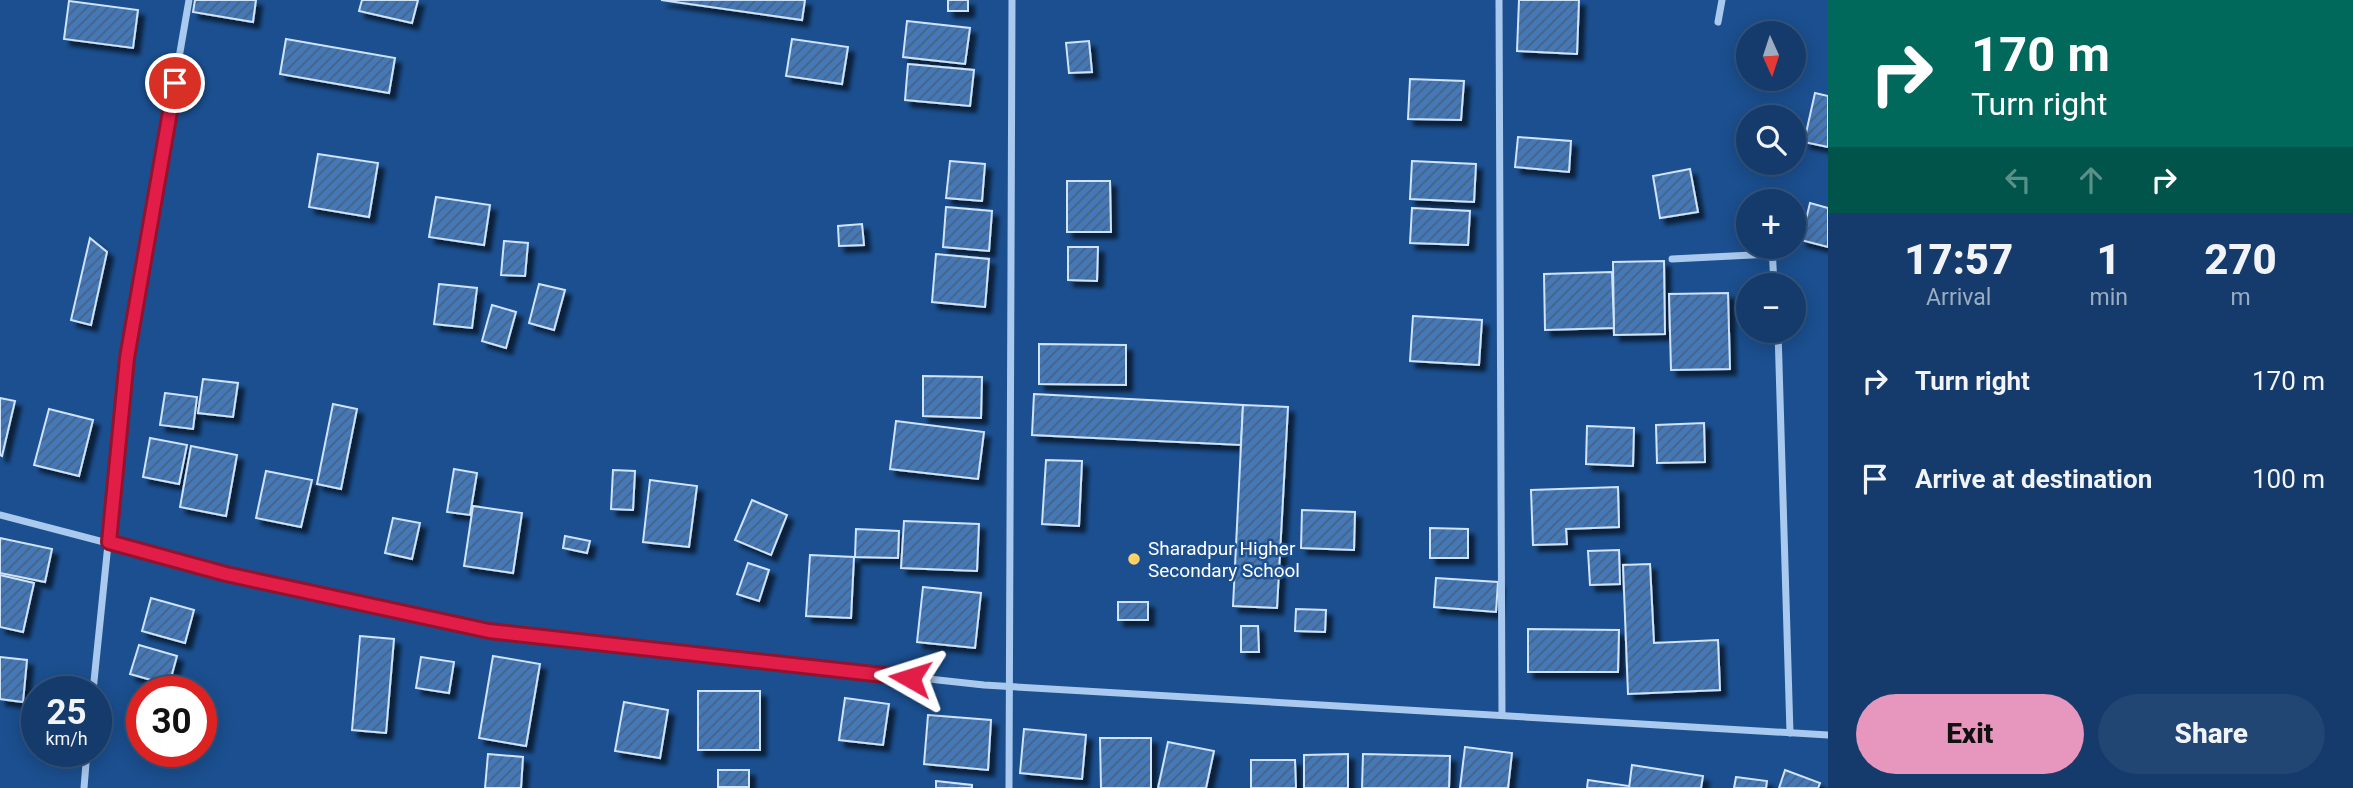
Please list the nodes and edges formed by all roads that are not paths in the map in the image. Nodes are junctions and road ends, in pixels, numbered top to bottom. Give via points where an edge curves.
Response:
1 (189, 0) edge
2 (1012, 0) edge
3 (1499, 0) edge
4 (1722, 0) edge
5 (1718, 22) dead end
6 (1736, 253) edge
7 (1672, 259) dead end
8 (1777, 343) edge
9 (0, 515) edge
10 (109, 542) junction
11 (95, 676) edge
12 (1010, 687) junction
13 (1502, 715) junction
14 (1790, 733) junction
15 (1828, 735) edge
16 (85, 767) edge
17 (83, 788) edge
18 (1009, 788) edge

1 - 10 street via 127,358
2 - 12 street
3 - 13 street
4 - 5 street
6 - 7 street
8 - 14 street
9 - 10 street
10 - 11 street
10 - 12 street via 226,574 489,631
12 - 13 street
12 - 18 street
13 - 14 street
14 - 15 street
16 - 17 street

